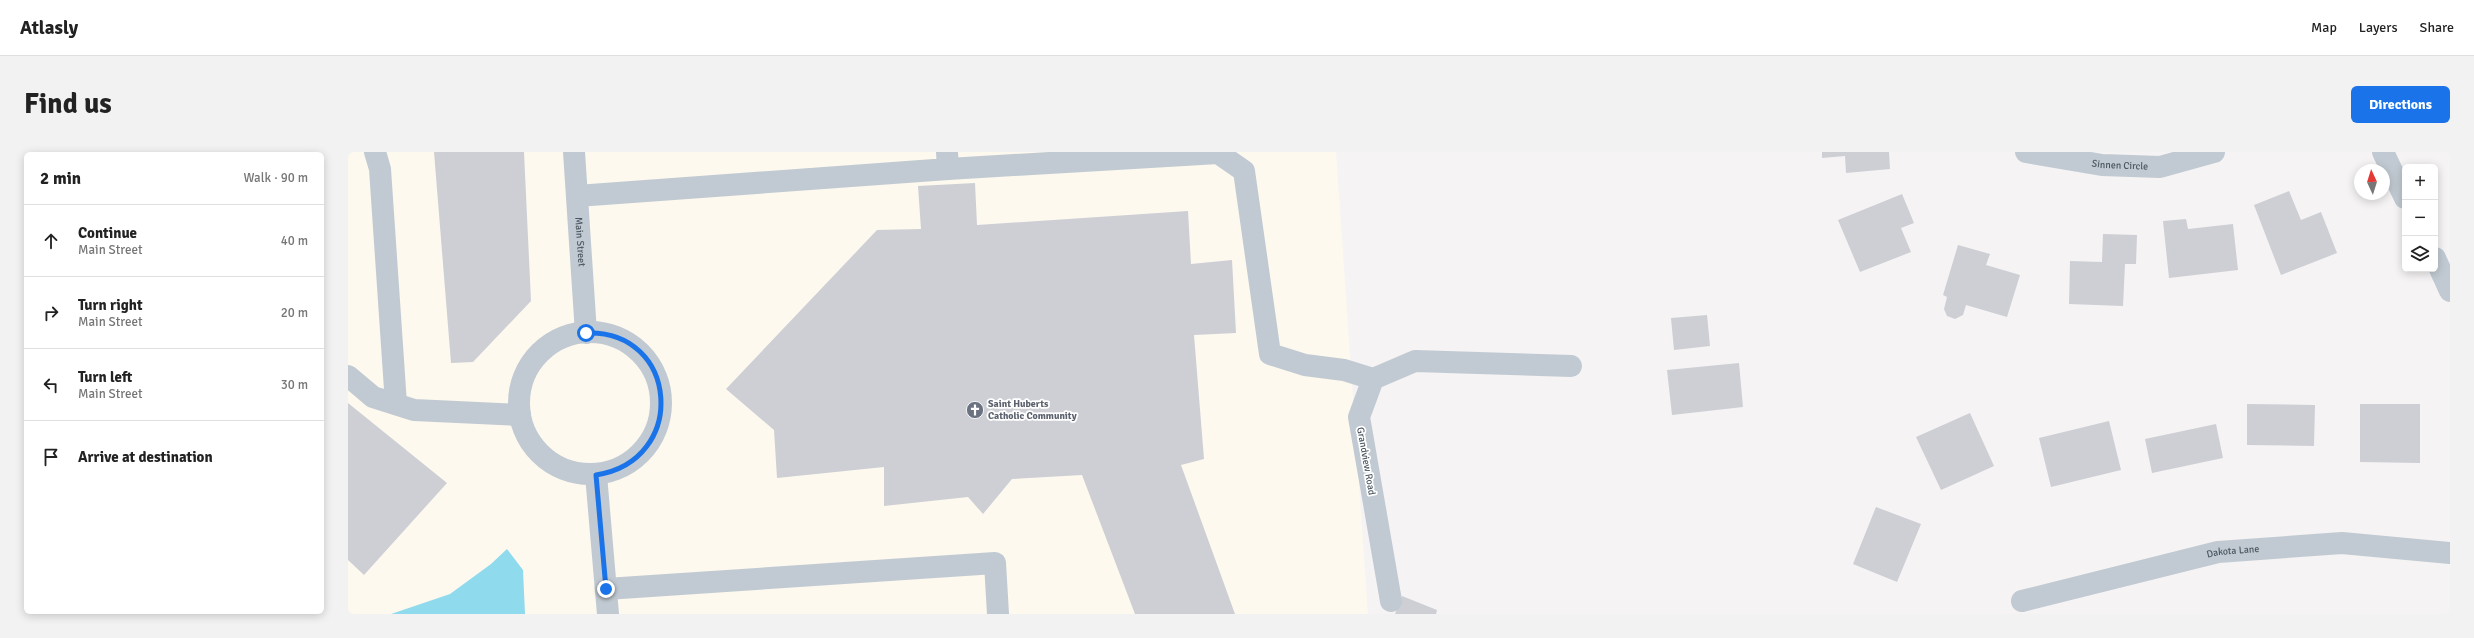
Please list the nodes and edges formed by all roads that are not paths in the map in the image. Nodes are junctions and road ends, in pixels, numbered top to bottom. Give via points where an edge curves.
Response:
1 (375, 152) edge
2 (574, 152) edge
3 (2026, 152) edge
4 (2214, 152) edge
5 (2382, 152) edge
6 (947, 161) edge
7 (2402, 192) edge
8 (577, 196) junction
9 (2438, 265) edge
10 (2450, 291) edge
11 (586, 333) junction
12 (1571, 366) dead end
13 (348, 376) edge
14 (1372, 379) junction
15 (396, 404) junction
16 (520, 415) junction
17 (596, 475) junction
18 (2450, 553) edge
19 (606, 589) junction
20 (1391, 601) dead end
21 (2022, 601) dead end
22 (608, 614) edge
23 (998, 614) edge

1 - 15 street via 380,169
2 - 8 street, Main Street
3 - 4 street, Sinnen Circle via 2102,165 2160,167
5 - 7 street
6 - 8 street
6 - 14 street via 1218,153 1244,171 1270,354 1305,365 1344,370
8 - 11 street, Main Street
9 - 10 street
11 - 16 street via 573,334 549,344 529,365 520,386
11 - 17 street via 600,332 617,336 642,353 654,368 662,397 662,416 651,442 628,465
12 - 14 street via 1415,361
13 - 15 street via 373,397
14 - 20 street, Grandview Road via 1359,417
15 - 16 street via 414,410
16 - 17 street via 527,438 539,455 558,468
17 - 19 street
18 - 21 street, Dakota Lane via 2342,543 2218,552
19 - 22 street
19 - 23 street via 994,563

